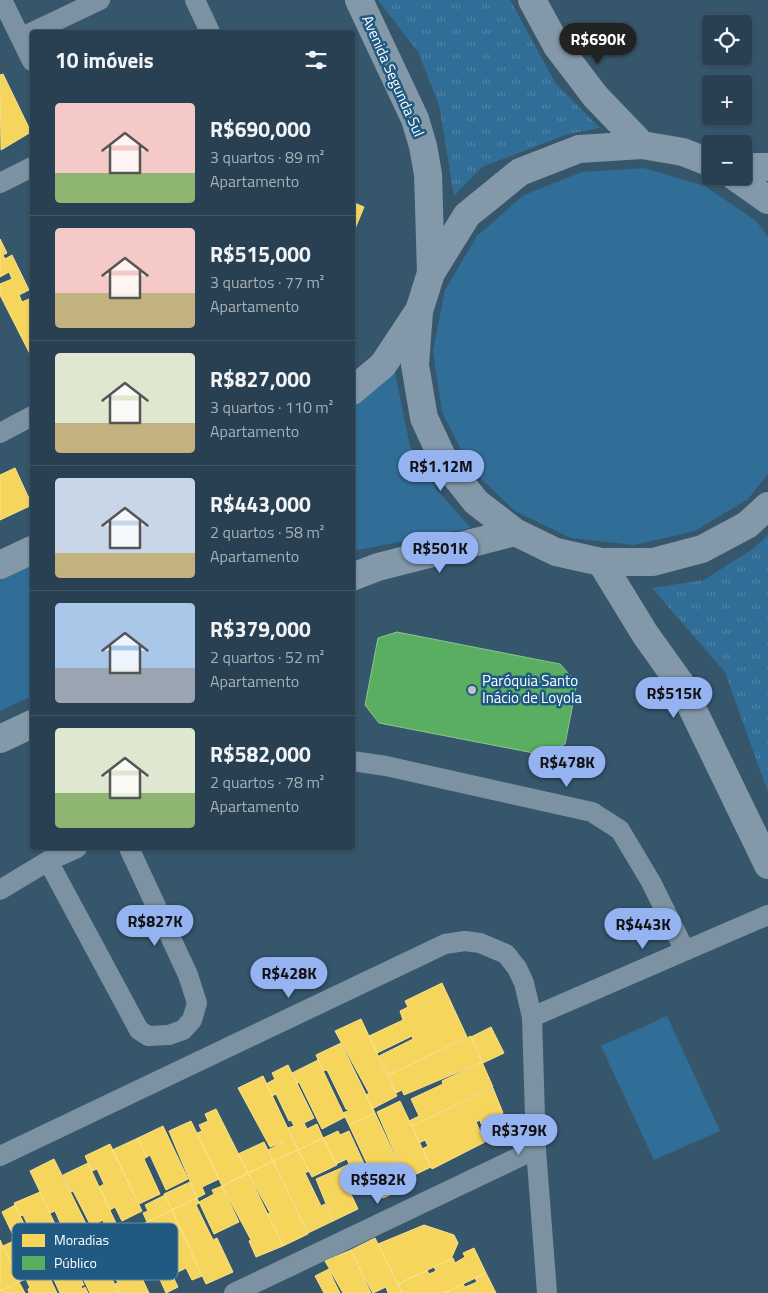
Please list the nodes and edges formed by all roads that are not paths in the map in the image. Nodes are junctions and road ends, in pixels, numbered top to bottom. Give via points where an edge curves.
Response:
1 (2, 0) edge
2 (100, 0) edge
3 (195, 0) edge
4 (359, 0) edge
5 (532, 0) edge
6 (37, 30) edge
7 (209, 30) edge
8 (30, 33) edge
9 (22, 37) junction
10 (30, 56) edge
11 (642, 145) junction
12 (702, 160) edge
13 (30, 168) edge
14 (752, 168) edge
15 (768, 168) edge
16 (0, 183) edge
17 (747, 185) edge
18 (768, 200) edge
19 (431, 273) junction
20 (419, 311) junction
21 (355, 389) edge
22 (30, 417) edge
23 (0, 433) edge
24 (768, 506) edge
25 (515, 532) junction
26 (30, 551) edge
27 (601, 562) junction
28 (0, 565) edge
29 (355, 576) edge
30 (30, 725) edge
31 (0, 739) edge
32 (355, 761) edge
33 (73, 850) edge
34 (130, 850) edge
35 (48, 861) junction
36 (768, 865) edge
37 (0, 890) edge
38 (768, 915) edge
39 (685, 951) junction
40 (532, 1017) junction
41 (536, 1149) junction
42 (0, 1156) edge
43 (234, 1293) edge
44 (548, 1293) edge

1 - 9 street
2 - 6 street
3 - 7 street
4 - 19 main road, Avenida Segunda Sul via 415,119 423,146 428,174
5 - 11 main road via 557,46 595,96
8 - 9 street
9 - 10 street
11 - 12 main road via 683,152
11 - 19 main road via 579,149 520,172 467,215
13 - 16 street
14 - 15 main road
17 - 18 main road
19 - 20 main road
20 - 21 main road via 383,364
20 - 25 main road via 415,364 424,418 445,463 476,502
22 - 23 street
24 - 27 main road via 747,525 702,549 652,562
25 - 27 main road via 556,552
25 - 29 main road
26 - 28 main road
27 - 36 main road via 645,634 680,683
30 - 31 main road
32 - 39 street via 592,812 620,830 651,882
33 - 35 street
34 - 35 street via 188,975 197,1003 192,1020 183,1030 170,1035 148,1036 140,1030
35 - 37 street
38 - 39 street
39 - 40 street
40 - 41 street
40 - 42 street via 518,968 506,954 480,943 446,944
41 - 43 street
41 - 44 street

